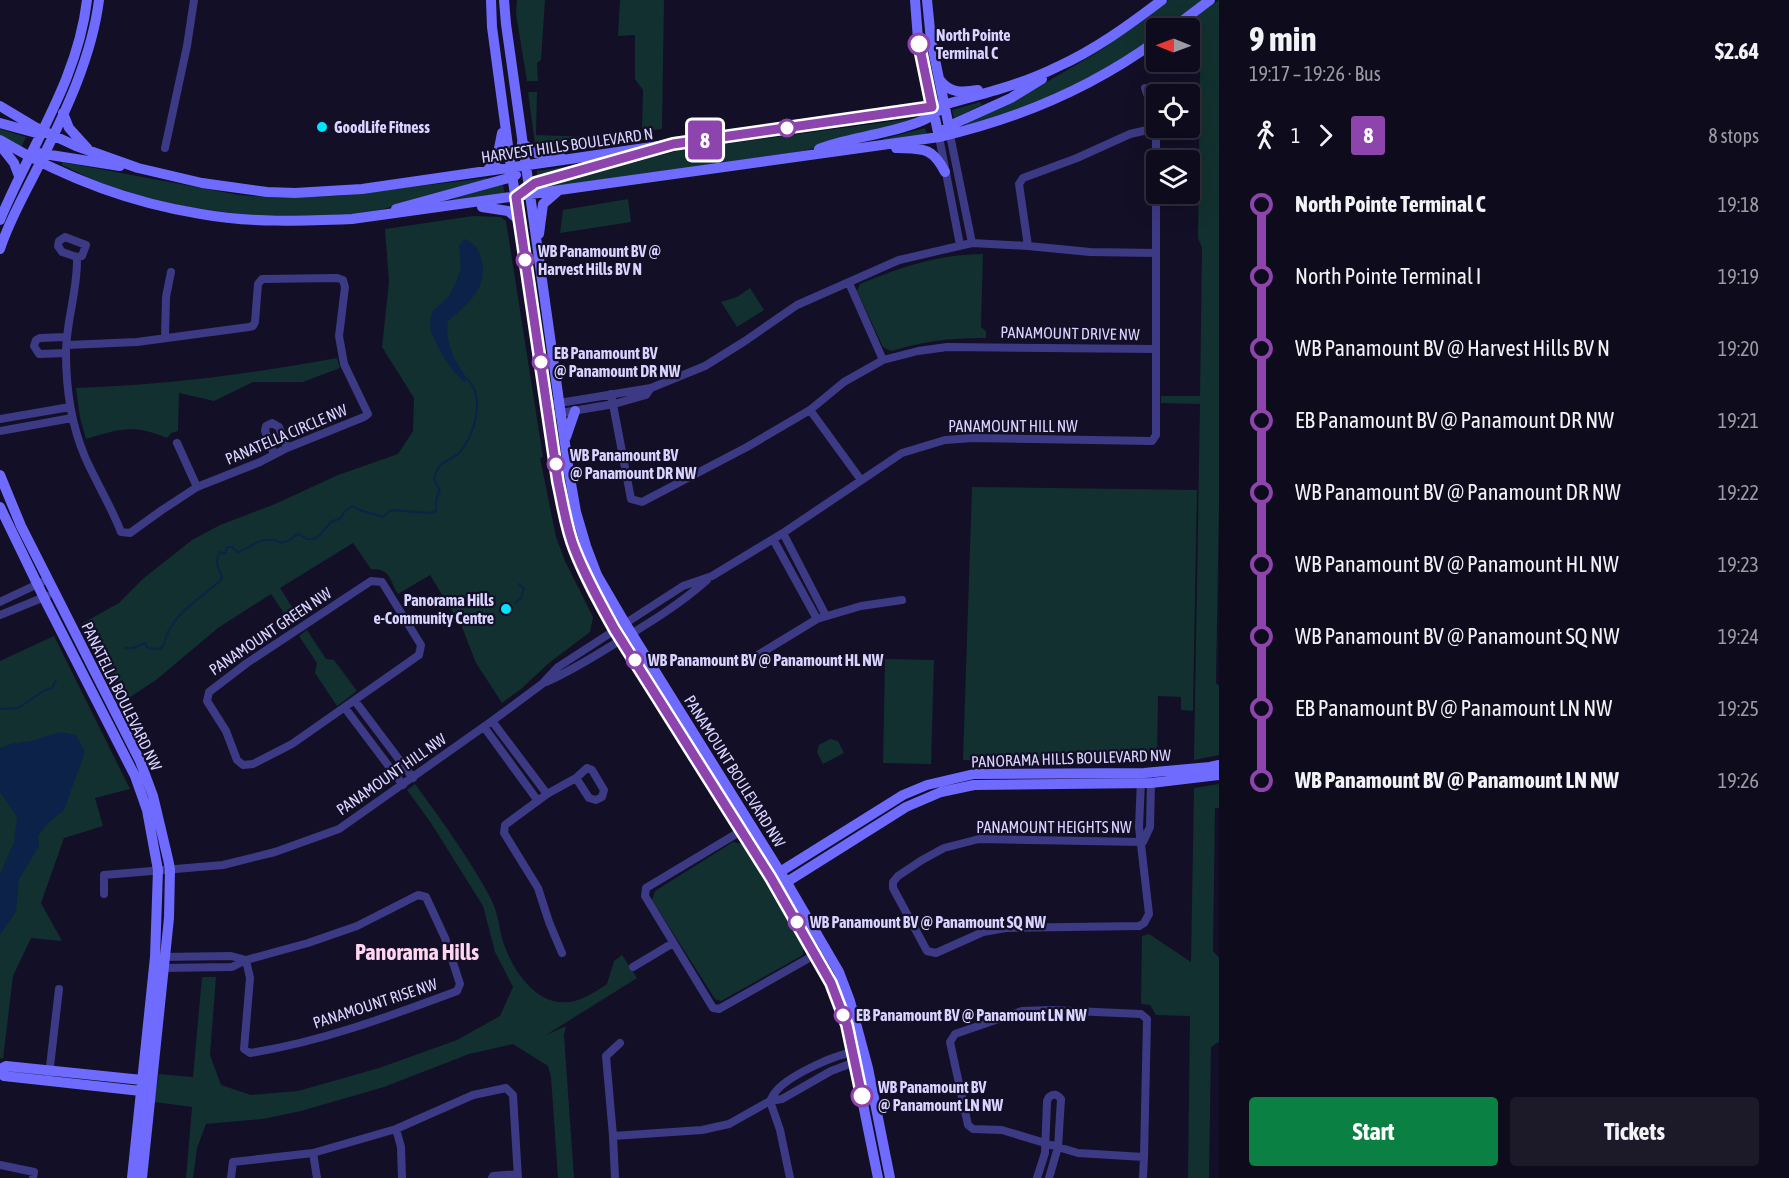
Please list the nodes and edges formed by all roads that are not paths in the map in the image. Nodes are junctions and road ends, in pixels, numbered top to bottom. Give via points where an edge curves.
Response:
1 (87, 0) edge
2 (99, 0) edge
3 (194, 0) edge
4 (491, 0) edge
5 (506, 0) edge
6 (915, 0) edge
7 (927, 0) edge
8 (1162, 0) edge
9 (1210, 0) edge
10 (1186, 18) edge
11 (1146, 48) edge
12 (1058, 67) junction
13 (938, 78) junction
14 (1011, 86) junction
15 (1145, 88) dead end
16 (1146, 91) edge
17 (943, 105) junction
18 (0, 106) edge
19 (933, 111) junction
20 (63, 113) junction
21 (505, 115) junction
22 (0, 123) edge
23 (1146, 130) edge
24 (41, 132) junction
25 (946, 133) junction
26 (53, 135) junction
27 (1156, 138) edge
28 (0, 140) edge
29 (522, 143) junction
30 (673, 144) junction
31 (0, 145) edge
32 (165, 148) dead end
33 (872, 148) junction
34 (91, 152) junction
35 (604, 154) junction
36 (806, 155) junction
37 (30, 156) junction
38 (43, 158) junction
39 (525, 167) junction
40 (138, 168) junction
41 (487, 171) junction
42 (945, 171) junction
43 (512, 172) junction
44 (19, 176) junction
45 (528, 191) junction
46 (558, 191) junction
47 (516, 197) junction
48 (461, 205) junction
49 (364, 218) junction
50 (0, 220) edge
51 (519, 220) junction
52 (972, 243) junction
53 (960, 245) junction
54 (1028, 246) junction
55 (0, 249) edge
56 (537, 250) junction
57 (1156, 254) junction
58 (77, 257) dead end
59 (171, 272) dead end
60 (849, 283) junction
61 (165, 338) junction
62 (66, 345) junction
63 (1156, 348) junction
64 (883, 360) junction
65 (651, 388) junction
66 (611, 394) junction
67 (614, 404) junction
68 (70, 407) junction
69 (554, 409) junction
70 (810, 410) junction
71 (575, 411) junction
72 (72, 418) junction
73 (0, 419) edge
74 (0, 431) edge
75 (177, 443) dead end
76 (564, 443) junction
77 (287, 448) junction
78 (274, 454) junction
79 (0, 475) edge
80 (861, 480) junction
81 (197, 488) junction
82 (0, 507) edge
83 (783, 533) junction
84 (773, 539) junction
85 (712, 576) junction
86 (42, 582) junction
87 (49, 595) junction
88 (902, 600) dead end
89 (0, 602) edge
90 (0, 615) edge
91 (826, 616) junction
92 (817, 619) junction
93 (625, 623) junction
94 (615, 630) junction
95 (632, 633) junction
96 (622, 640) junction
97 (753, 658) dead end
98 (542, 684) junction
99 (355, 701) junction
100 (345, 708) junction
101 (492, 721) junction
102 (484, 727) junction
103 (710, 758) junction
104 (699, 764) junction
105 (1219, 765) edge
106 (1144, 772) junction
107 (1219, 775) edge
108 (413, 778) junction
109 (576, 778) dead end
110 (1145, 784) junction
111 (403, 785) junction
112 (542, 798) junction
113 (751, 825) junction
114 (741, 831) junction
115 (1143, 842) junction
116 (170, 869) junction
117 (158, 870) junction
118 (775, 874) junction
119 (782, 885) junction
120 (104, 894) dead end
121 (673, 943) junction
122 (827, 948) junction
123 (562, 953) dead end
124 (816, 954) junction
125 (246, 960) junction
126 (159, 963) junction
127 (633, 967) dead end
128 (59, 989) dead end
129 (620, 1043) dead end
130 (864, 1054) junction
131 (854, 1057) junction
132 (0, 1071) edge
133 (49, 1076) junction
134 (144, 1086) junction
135 (770, 1101) junction
136 (396, 1129) junction
137 (613, 1136) junction
138 (1045, 1142) junction
139 (1058, 1147) junction
140 (313, 1153) junction
141 (1144, 1156) junction
142 (0, 1165) edge
143 (518, 1176) edge
144 (33, 1178) edge
145 (132, 1178) edge
146 (142, 1178) edge
147 (231, 1178) edge
148 (317, 1178) edge
149 (402, 1178) edge
150 (492, 1178) edge
151 (615, 1178) edge
152 (790, 1178) edge
153 (878, 1178) edge
154 (890, 1178) edge
155 (1037, 1178) edge
156 (1049, 1178) edge
157 (1143, 1178) edge

1 - 24 street via 79,44
2 - 20 street via 90,44
3 - 32 street
4 - 21 street
5 - 29 street, PANAMOUNT BOULEVARD NW
6 - 19 street via 918,39
7 - 13 street
8 - 12 street, HARVEST HILLS BOULEVARD N via 1111,37
9 - 10 street
11 - 25 street via 1109,73 1058,99 1008,118
12 - 14 street, HARVEST HILLS BOULEVARD N
12 - 25 street
13 - 14 street via 956,92
13 - 17 street
14 - 17 street, HARVEST HILLS BOULEVARD N
15 - 16 street, PANAMOUNT DRIVE NW
17 - 19 street, HARVEST HILLS BOULEVARD N
17 - 25 street
18 - 24 street, HARVEST HILLS BOULEVARD N
19 - 25 street
19 - 30 street, HARVEST HILLS BOULEVARD N
19 - 36 street via 921,122
20 - 26 street
20 - 34 street via 69,128
21 - 41 street via 500,151
21 - 43 street, PANAMOUNT BOULEVARD NW
22 - 24 street
23 - 54 street via 1023,178 1019,184
24 - 26 street, HARVEST HILLS BOULEVARD N
24 - 37 street
25 - 33 street
25 - 42 street
25 - 52 street
26 - 34 street, HARVEST HILLS BOULEVARD N
26 - 38 street
27 - 57 street, PANAMOUNT DRIVE NW
28 - 37 street
29 - 35 street via 543,155
29 - 39 street, PANAMOUNT BOULEVARD NW
30 - 35 street, HARVEST HILLS BOULEVARD N
30 - 45 street via 535,183
31 - 44 street
33 - 36 street
33 - 42 street via 924,150 938,158
34 - 40 street, HARVEST HILLS BOULEVARD N
35 - 39 street, HARVEST HILLS BOULEVARD N
36 - 46 street
37 - 38 street via 35,153
37 - 44 street
38 - 40 street
38 - 49 street via 130,198 202,214 267,221
38 - 55 street
39 - 43 street, HARVEST HILLS BOULEVARD N
39 - 45 street, PANAMOUNT BOULEVARD NW
40 - 41 street, HARVEST HILLS BOULEVARD N via 213,185 295,193 362,189
41 - 43 street, HARVEST HILLS BOULEVARD N
42 - 53 street
43 - 47 street, PANAMOUNT BOULEVARD NW
43 - 49 street
44 - 50 street
45 - 46 street
45 - 47 street
45 - 56 street, PANAMOUNT BOULEVARD NW
46 - 56 street via 543,204
47 - 48 street
47 - 51 street, PANAMOUNT BOULEVARD NW
48 - 49 street
48 - 51 street via 502,209
51 - 69 street, PANAMOUNT BOULEVARD NW
52 - 53 street
52 - 54 street
53 - 60 street via 899,260
54 - 57 street
56 - 69 street, PANAMOUNT BOULEVARD NW
57 - 63 street, PANAMOUNT DRIVE NW
58 - 62 street
59 - 61 street
60 - 64 street
60 - 65 street via 797,305 705,366
61 - 62 street, PANATELLA CIRCLE NW
61 - 77 street, PANATELLA CIRCLE NW via 253,326 262,279 343,280 339,336 344,363 368,414
62 - 68 street, PANATELLA CIRCLE NW
63 - 64 street, PANAMOUNT DRIVE NW via 947,347
63 - 80 street, PANAMOUNT HILL NW via 1152,441 945,440 902,453
64 - 70 street, PANAMOUNT DRIVE NW via 844,382
65 - 66 street
65 - 67 street via 646,395
66 - 67 street, PANAMOUNT DRIVE NW
66 - 69 street
67 - 70 street, PANAMOUNT DRIVE NW via 631,499 642,502
67 - 71 street
68 - 72 street, PANATELLA CIRCLE NW
68 - 73 street
69 - 71 street
69 - 76 street, PANAMOUNT BOULEVARD NW
69 - 94 street, PANAMOUNT BOULEVARD NW via 558,482 574,548
70 - 80 street
71 - 76 street
72 - 74 street
72 - 81 street, PANATELLA CIRCLE NW via 85,456 121,532 130,533
75 - 81 street
76 - 93 street, PANAMOUNT BOULEVARD NW via 586,546 597,575
77 - 78 street, PANATELLA CIRCLE NW
77 - 78 street via 279,427 268,424 265,431
78 - 81 street, PANATELLA CIRCLE NW
79 - 86 street, PANATELLA BOULEVARD NW
80 - 83 street, PANAMOUNT HILL NW
82 - 86 street, PANATELLA BOULEVARD NW
83 - 84 street, PANAMOUNT HILL NW
83 - 91 street
84 - 85 street, PANAMOUNT HILL NW
84 - 92 street
85 - 93 street, PANAMOUNT HILL NW via 683,586
85 - 95 street, PANAMOUNT HILL NW via 687,598
86 - 87 street, PANATELLA BOULEVARD NW
86 - 89 street
87 - 90 street
87 - 116 street, PANATELLA BOULEVARD NW via 140,761 153,796
87 - 117 street, PANATELLA BOULEVARD NW via 135,776 147,810
88 - 91 street
91 - 92 street
92 - 97 street
93 - 94 street, PANAMOUNT HILL NW
93 - 95 street, PANAMOUNT BOULEVARD NW
94 - 96 street, PANAMOUNT BOULEVARD NW
94 - 98 street, PANAMOUNT HILL NW via 558,667
95 - 96 street, PANAMOUNT HILL NW
95 - 103 street, PANAMOUNT BOULEVARD NW
96 - 98 street, PANAMOUNT HILL NW
96 - 104 street, PANAMOUNT BOULEVARD NW
98 - 101 street, PANAMOUNT HILL NW
99 - 100 street, PANAMOUNT GREEN NW
99 - 100 street, PANAMOUNT GREEN NW via 418,655 421,645 382,582 371,581 247,663 209,692 207,701 243,765 253,764 292,744
99 - 108 street
100 - 111 street
101 - 102 street, PANAMOUNT HILL NW
101 - 112 street
102 - 108 street, PANAMOUNT HILL NW
102 - 112 street
103 - 104 street
103 - 113 street, PANAMOUNT BOULEVARD NW
104 - 114 street, PANAMOUNT BOULEVARD NW
105 - 106 street, PANORAMA HILLS BOULEVARD NW
106 - 110 street
106 - 118 street, PANORAMA HILLS BOULEVARD NW via 974,774 927,785 903,795
107 - 110 street, PANORAMA HILLS BOULEVARD NW
108 - 111 street, PANAMOUNT HILL NW
109 - 112 street
110 - 115 street, PANAMOUNT HEIGHTS NW via 1140,827
110 - 119 street, PANORAMA HILLS BOULEVARD NW via 974,785 940,792 906,807
111 - 116 street, PANAMOUNT HILL NW via 339,829 223,865
112 - 123 street via 506,825 504,832 538,888
113 - 114 street
113 - 118 street, PANAMOUNT BOULEVARD NW
114 - 118 street, PANAMOUNT BOULEVARD NW
114 - 121 street via 646,888 645,896
115 - 115 street, PANAMOUNT HEIGHTS NW via 1149,914 1139,926 1006,928 983,932 936,952 927,951 894,888 898,876 922,860 944,848 979,839
116 - 117 street, PANAMOUNT HILL NW
116 - 126 street, PANATELLA BOULEVARD NW
117 - 120 street, PANAMOUNT HILL NW via 104,875
117 - 126 street, PANATELLA BOULEVARD NW
118 - 119 street, PANAMOUNT BOULEVARD NW
119 - 122 street, PANAMOUNT BOULEVARD NW
119 - 124 street, PANAMOUNT BOULEVARD NW
121 - 124 street via 713,1008 719,1009
121 - 127 street
122 - 124 street
122 - 130 street, PANAMOUNT BOULEVARD NW via 850,1001
124 - 131 street, PANAMOUNT BOULEVARD NW via 847,1025
125 - 125 street, PANAMOUNT RISE NW via 250,978 244,1049 250,1053 277,1049 394,1015 457,991 460,984 426,897 418,895 357,926
125 - 126 street, PANAMOUNT RISE NW via 232,967
126 - 134 street, PANATELLA BOULEVARD NW
128 - 133 street
129 - 137 street via 606,1056
130 - 131 street
130 - 154 street, PANAMOUNT BOULEVARD NW
131 - 135 street via 827,1060 803,1072 778,1089
131 - 153 street, PANAMOUNT BOULEVARD NW
132 - 133 street via 6,1066
133 - 134 street
134 - 145 street, PANATELLA BOULEVARD NW
134 - 146 street, PANATELLA BOULEVARD NW
135 - 137 street via 729,1124 702,1130
135 - 152 street
136 - 140 street
136 - 143 street via 473,1095 506,1088 513,1095
136 - 149 street
137 - 151 street
138 - 139 street
138 - 139 street via 1049,1097 1058,1095
138 - 141 street via 968,1125 950,1042 955,1034 1022,1011 1141,1014 1147,1019
138 - 155 street
139 - 141 street via 1077,1154
139 - 156 street
140 - 147 street via 233,1162
140 - 148 street
141 - 157 street
142 - 144 street via 34,1172
143 - 150 street

